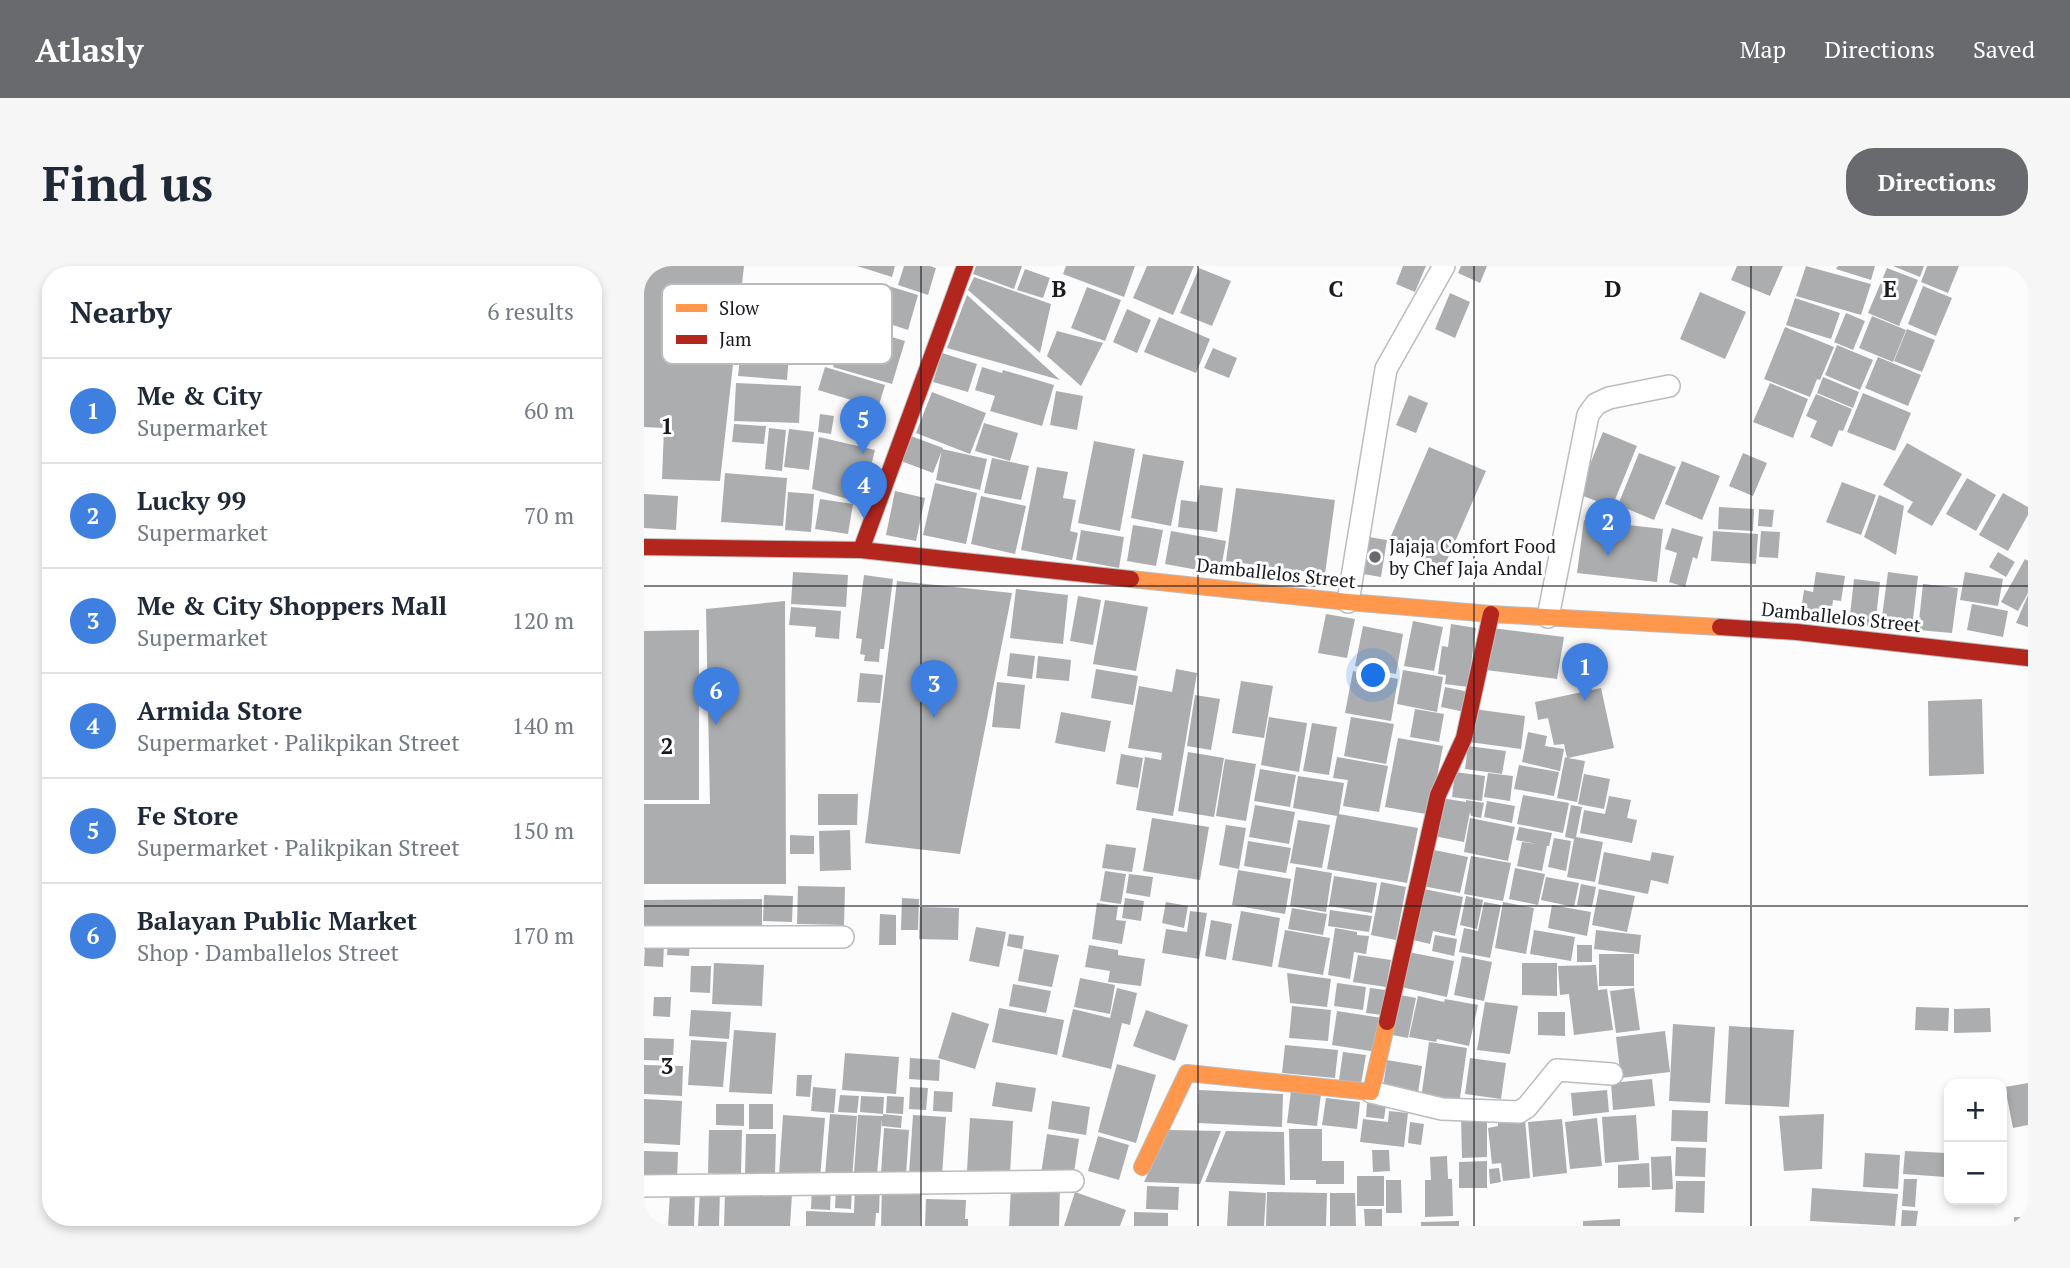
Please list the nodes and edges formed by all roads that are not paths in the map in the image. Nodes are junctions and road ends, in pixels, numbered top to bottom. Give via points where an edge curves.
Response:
1 (965, 266) edge
2 (1444, 266) edge
3 (1669, 386) dead end
4 (644, 547) edge
5 (861, 550) junction
6 (1348, 602) junction
7 (1491, 614) junction
8 (1548, 617) junction
9 (2028, 658) edge
10 (644, 937) edge
11 (843, 937) dead end
12 (1612, 1074) dead end
13 (1371, 1092) junction
14 (1143, 1167) dead end
15 (1073, 1181) dead end
16 (644, 1186) edge

1 - 5 street
2 - 6 street via 1386,369
3 - 8 street via 1609,398 1596,404 1588,415
4 - 5 street, Damballelos Street
5 - 6 street, Damballelos Street
6 - 7 street, Damballelos Street
7 - 8 street, Damballelos Street
7 - 13 street via 1464,738 1438,795
8 - 9 street, Damballelos Street via 1797,632
10 - 11 street
12 - 13 street via 1557,1070 1520,1112 1442,1109
13 - 14 street via 1187,1073
15 - 16 street

